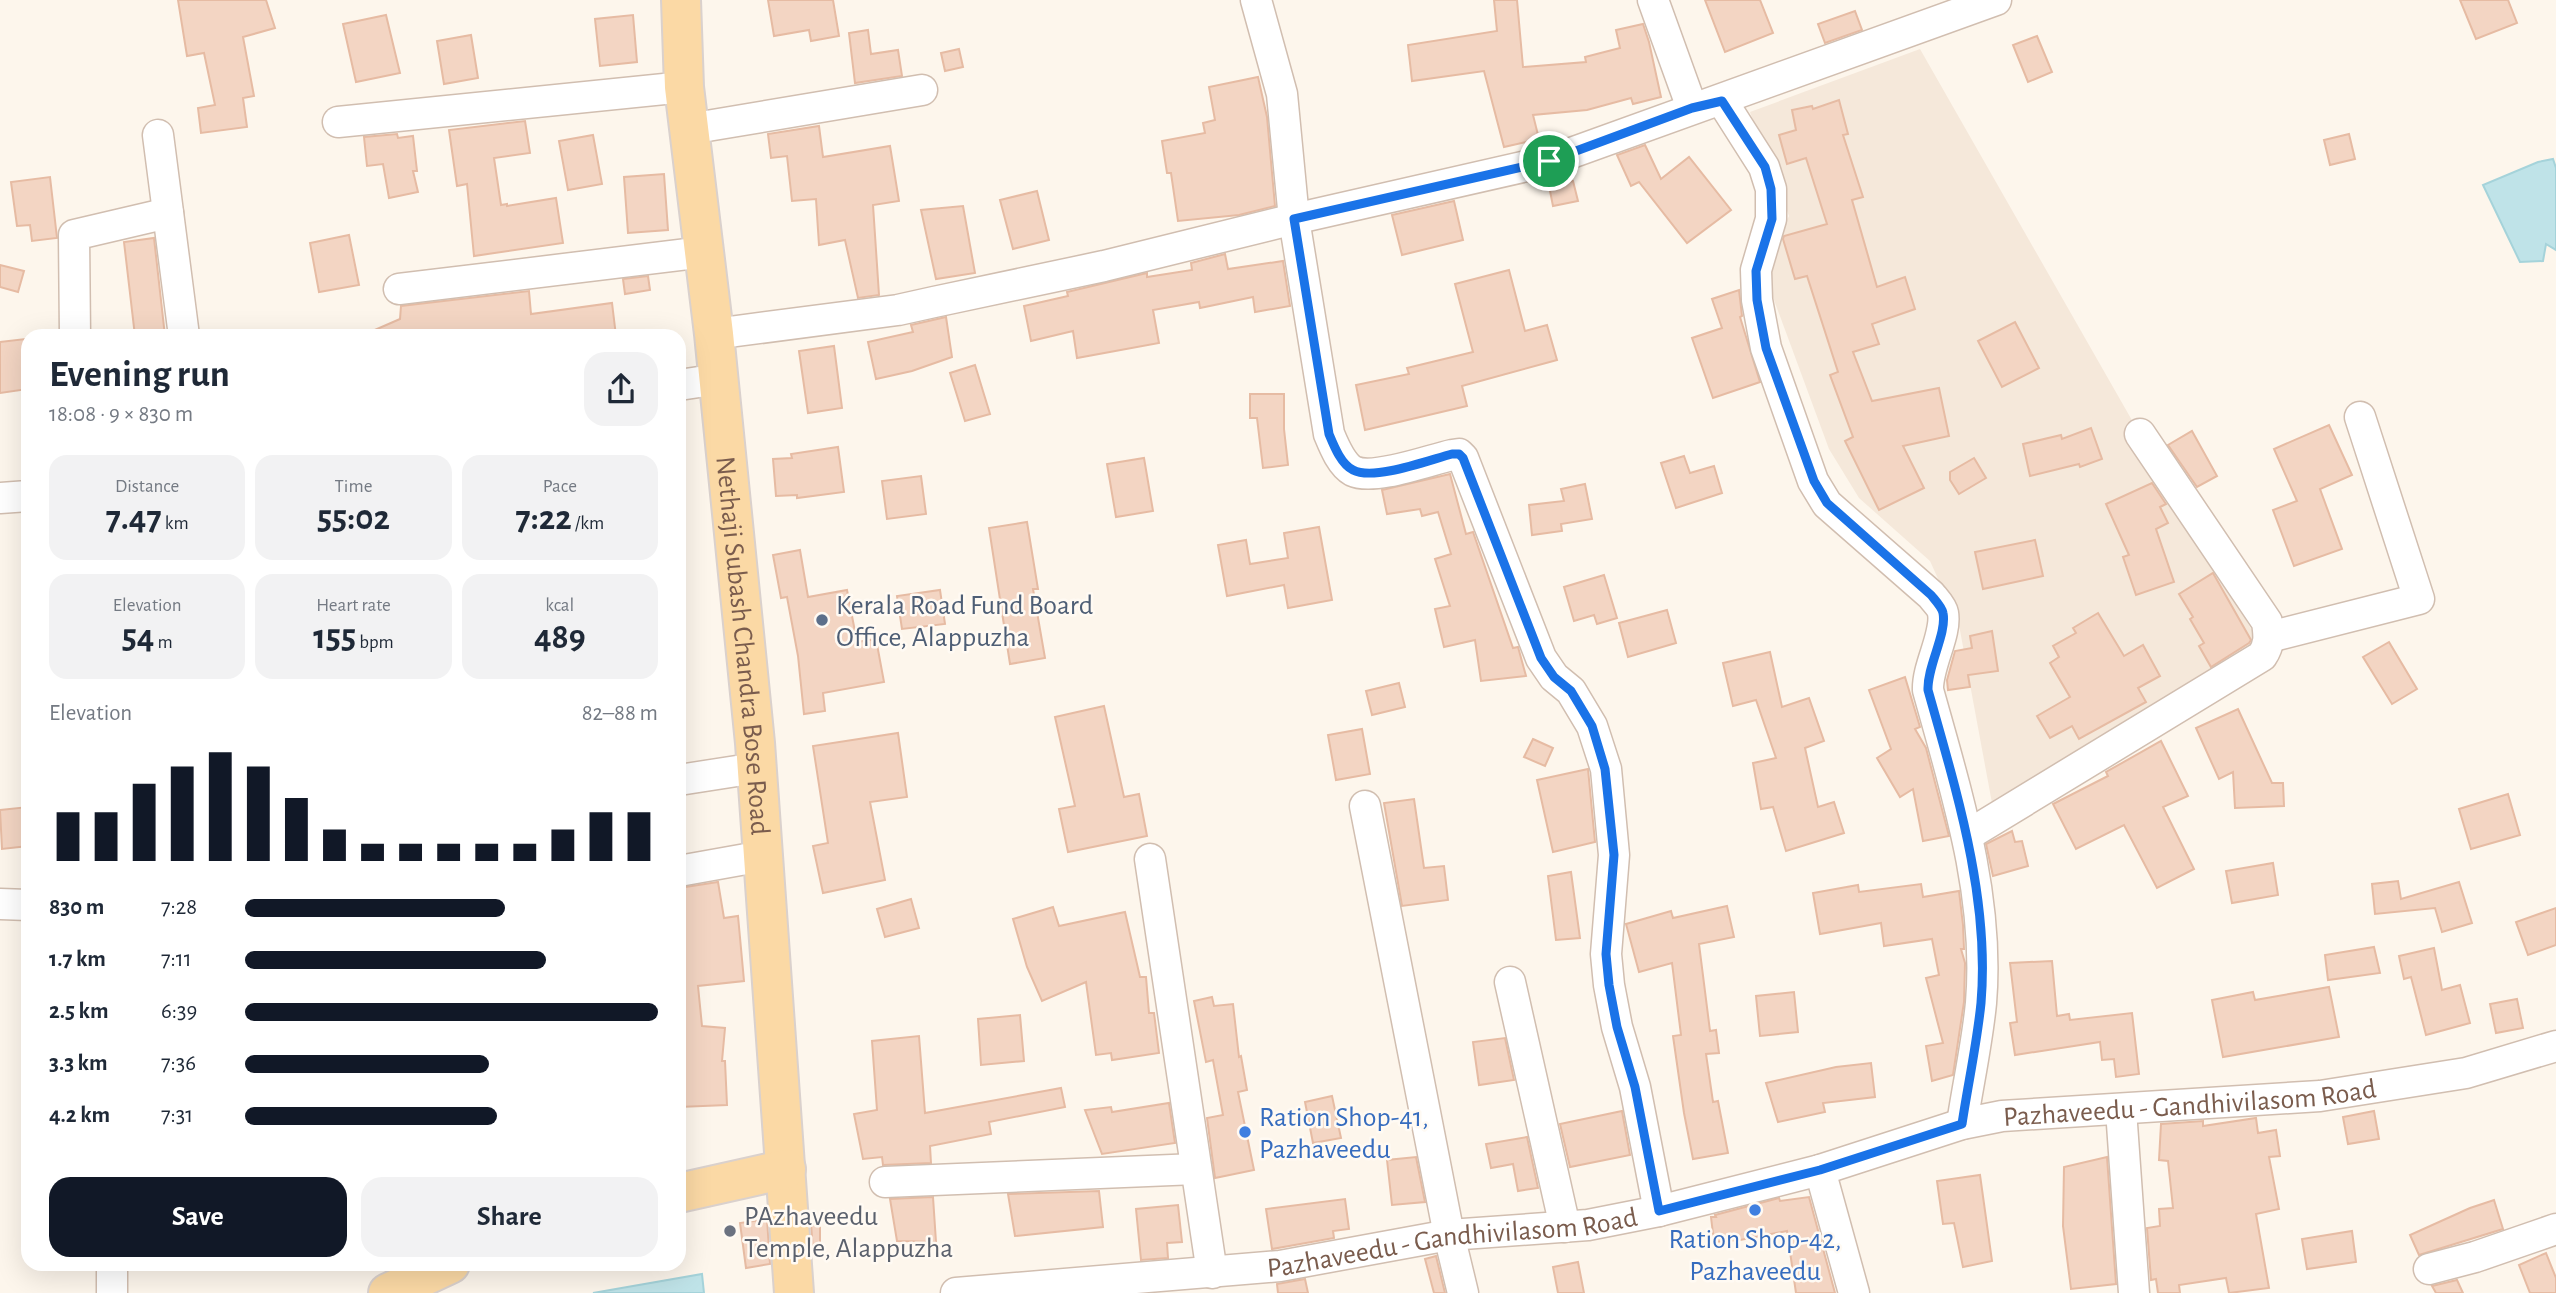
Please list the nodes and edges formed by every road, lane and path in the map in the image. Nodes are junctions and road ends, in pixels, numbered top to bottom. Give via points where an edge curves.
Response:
1 (681, 0) edge
2 (1256, 0) edge
3 (1653, 0) edge
4 (1996, 0) edge
5 (684, 87) junction
6 (922, 90) dead end
7 (1722, 101) junction
8 (1692, 108) junction
9 (338, 122) dead end
10 (689, 130) junction
11 (158, 135) dead end
12 (168, 213) junction
13 (1294, 219) junction
14 (704, 252) junction
15 (399, 289) dead end
16 (75, 329) edge
17 (183, 329) edge
18 (714, 334) junction
19 (719, 379) junction
20 (686, 384) edge
21 (2360, 417) dead end
22 (2140, 434) dead end
23 (21, 496) edge
24 (0, 498) edge
25 (2269, 637) junction
26 (756, 768) junction
27 (686, 779) edge
28 (1365, 806) dead end
29 (1968, 835) junction
30 (763, 856) junction
31 (1150, 859) dead end
32 (686, 870) edge
33 (0, 904) edge
34 (21, 905) edge
35 (1510, 982) dead end
36 (2556, 1046) edge
37 (2121, 1110) junction
38 (1962, 1124) junction
39 (786, 1169) junction
40 (1196, 1169) junction
41 (1820, 1170) junction
42 (885, 1182) dead end
43 (686, 1190) edge
44 (1659, 1211) junction
45 (1565, 1227) junction
46 (2556, 1229) edge
47 (1449, 1236) junction
48 (2429, 1269) dead end
49 (112, 1271) edge
50 (1212, 1273) junction
51 (112, 1293) edge
52 (794, 1293) edge
53 (956, 1293) edge
54 (1463, 1293) edge
55 (1854, 1293) edge
56 (2134, 1293) edge

1 - 5 main road, Nethaji Subash Chandra Bose Road
2 - 13 street via 1282,94
3 - 8 street
4 - 7 street
5 - 9 street
5 - 10 main road, Nethaji Subash Chandra Bose Road
6 - 10 street
7 - 8 street
7 - 29 street via 1765,167 1771,189 1772,219 1756,271 1757,300 1766,348 1814,481 1827,503 1931,595 1943,612 1928,690
8 - 13 street via 1549,161
10 - 14 main road, Nethaji Subash Chandra Bose Road
11 - 12 street
12 - 16 street via 74,235
12 - 17 street
13 - 18 street via 898,310
13 - 44 street via 1329,434 1337,453 1352,470 1371,475 1452,454 1463,458 1541,658 1571,691 1592,726 1605,769 1614,855 1606,954 1609,985
14 - 15 street
14 - 18 main road, Nethaji Subash Chandra Bose Road
18 - 19 main road, Nethaji Subash Chandra Bose Road
19 - 20 street
19 - 26 main road, Nethaji Subash Chandra Bose Road
21 - 25 street via 2419,598
22 - 25 street via 2267,622
23 - 24 street
25 - 29 street via 2262,656
26 - 27 street
26 - 30 main road, Nethaji Subash Chandra Bose Road
28 - 47 street
29 - 38 street via 1981,956 1981,1003
30 - 32 street
30 - 39 main road, Nethaji Subash Chandra Bose Road
31 - 40 street
33 - 34 street
35 - 45 street
36 - 37 street, Pazhaveedu - Gandhivilasom Road via 2466,1073 2320,1096
37 - 38 street, Pazhaveedu - Gandhivilasom Road via 2002,1116
37 - 56 street
38 - 41 street, Pazhaveedu - Gandhivilasom Road
39 - 43 main road
39 - 52 main road, Nethaji Subash Chandra Bose Road
40 - 42 street
40 - 50 street
41 - 44 street, Pazhaveedu - Gandhivilasom Road
41 - 55 street
44 - 45 street, Pazhaveedu - Gandhivilasom Road
45 - 47 street, Pazhaveedu - Gandhivilasom Road
46 - 48 street
47 - 50 street, Pazhaveedu - Gandhivilasom Road via 1280,1266
47 - 54 street
49 - 51 street
50 - 53 street, Pazhaveedu - Gandhivilasom Road

